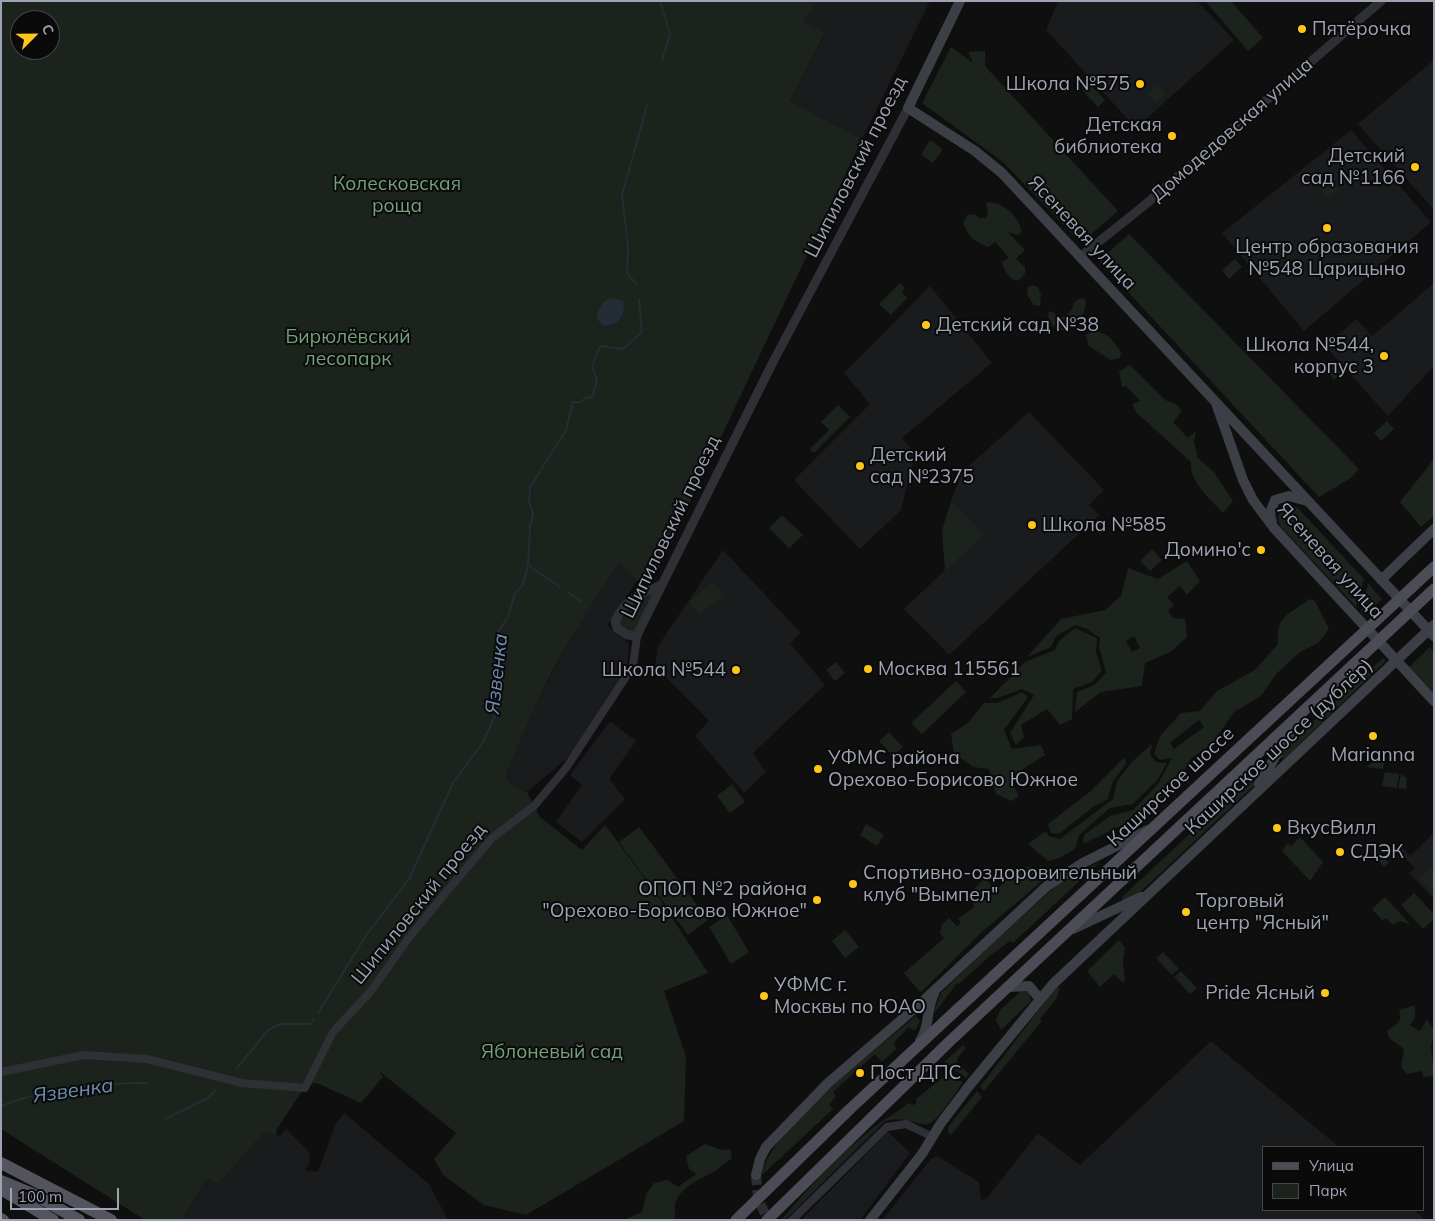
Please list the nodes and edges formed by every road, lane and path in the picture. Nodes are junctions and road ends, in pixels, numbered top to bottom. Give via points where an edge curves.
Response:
1 (960, 1) edge
2 (1380, 1) edge
3 (908, 108) junction
4 (1081, 256) junction
5 (1215, 400) junction
6 (1308, 501) junction
7 (1274, 528) junction
8 (1434, 529) edge
9 (1434, 567) edge
10 (1381, 580) junction
11 (661, 585) junction
12 (1434, 590) edge
13 (1399, 599) junction
14 (1410, 611) junction
15 (1366, 628) junction
16 (1432, 630) edge
17 (637, 636) junction
18 (1378, 641) junction
19 (1396, 661) junction
20 (1434, 701) edge
21 (1303, 710) junction
22 (1252, 796) junction
23 (1156, 824) junction
24 (1148, 894) junction
25 (1067, 931) junction
26 (939, 987) junction
27 (1009, 987) junction
28 (1040, 999) junction
29 (910, 1055) junction
30 (1, 1072) edge
31 (933, 1137) junction
32 (1, 1163) edge
33 (756, 1175) tunnel mouth
34 (1, 1181) edge
35 (1, 1189) edge
36 (757, 1199) junction
37 (769, 1218) edge
38 (53, 1220) edge
39 (79, 1220) edge
40 (112, 1220) edge
41 (729, 1220) edge
42 (736, 1220) edge
43 (792, 1220) edge
44 (870, 1220) edge

1 - 3 main road, Шипиловский проезд
2 - 4 street, Домодедовская улица via 1146,204
3 - 4 main road, Ясеневая улица via 975,151 1002,173
3 - 11 street, Шипиловский проезд via 774,360
4 - 5 main road, Ясеневая улица
5 - 6 main road, Ясеневая улица
5 - 7 main road, Ясеневая улица via 1243,480
6 - 7 main road via 1289,496 1276,500 1270,513
6 - 10 main road, Ясеневая улица
7 - 15 main road, Ясеневая улица
8 - 10 main road
9 - 13 main road, Каширское шоссе
10 - 13 main road, Ясеневая улица
11 - 17 street, Шипиловский проезд
11 - 17 street via 631,599 615,620 617,628 627,635
12 - 14 main road, Каширское шоссе
13 - 14 main road, Ясеневая улица
13 - 15 main road, Каширское шоссе
14 - 16 main road, Ясеневая улица
14 - 18 main road, Каширское шоссе
15 - 18 main road, Ясеневая улица
15 - 23 main road, Каширское шоссе
16 - 19 main road, Каширское шоссе (дублёр)
17 - 30 street, Шипиловский проезд via 633,666 566,768 539,802 492,838 442,898 371,991 333,1032 305,1088 242,1083 146,1059 84,1055
18 - 19 main road, Ясеневая улица
18 - 21 main road, Каширское шоссе
19 - 20 main road, Ясеневая улица
19 - 22 main road, Каширское шоссе (дублёр)
21 - 22 main road
21 - 25 main road, Каширское шоссе
22 - 24 main road, Каширское шоссе (дублёр)
23 - 26 main road via 1047,886
23 - 29 main road, Каширское шоссе
24 - 25 main road
24 - 28 main road, Каширское шоссе (дублёр)
25 - 27 main road, Каширское шоссе
26 - 29 main road via 931,1000 925,1034
26 - 33 main road via 828,1083 779,1132 763,1153
27 - 28 main road via 1029,986
27 - 37 main road, Каширское шоссе via 870,1117
28 - 31 main road, Каширское шоссе (дублёр) via 969,1086
29 - 36 main road, Каширское шоссе
31 - 43 street via 902,1123 884,1128
31 - 44 main road, Каширское шоссе (дублёр)
32 - 40 highway
34 - 39 highway via 35,1194
35 - 38 highway
36 - 41 main road
36 - 42 main road, Каширское шоссе

